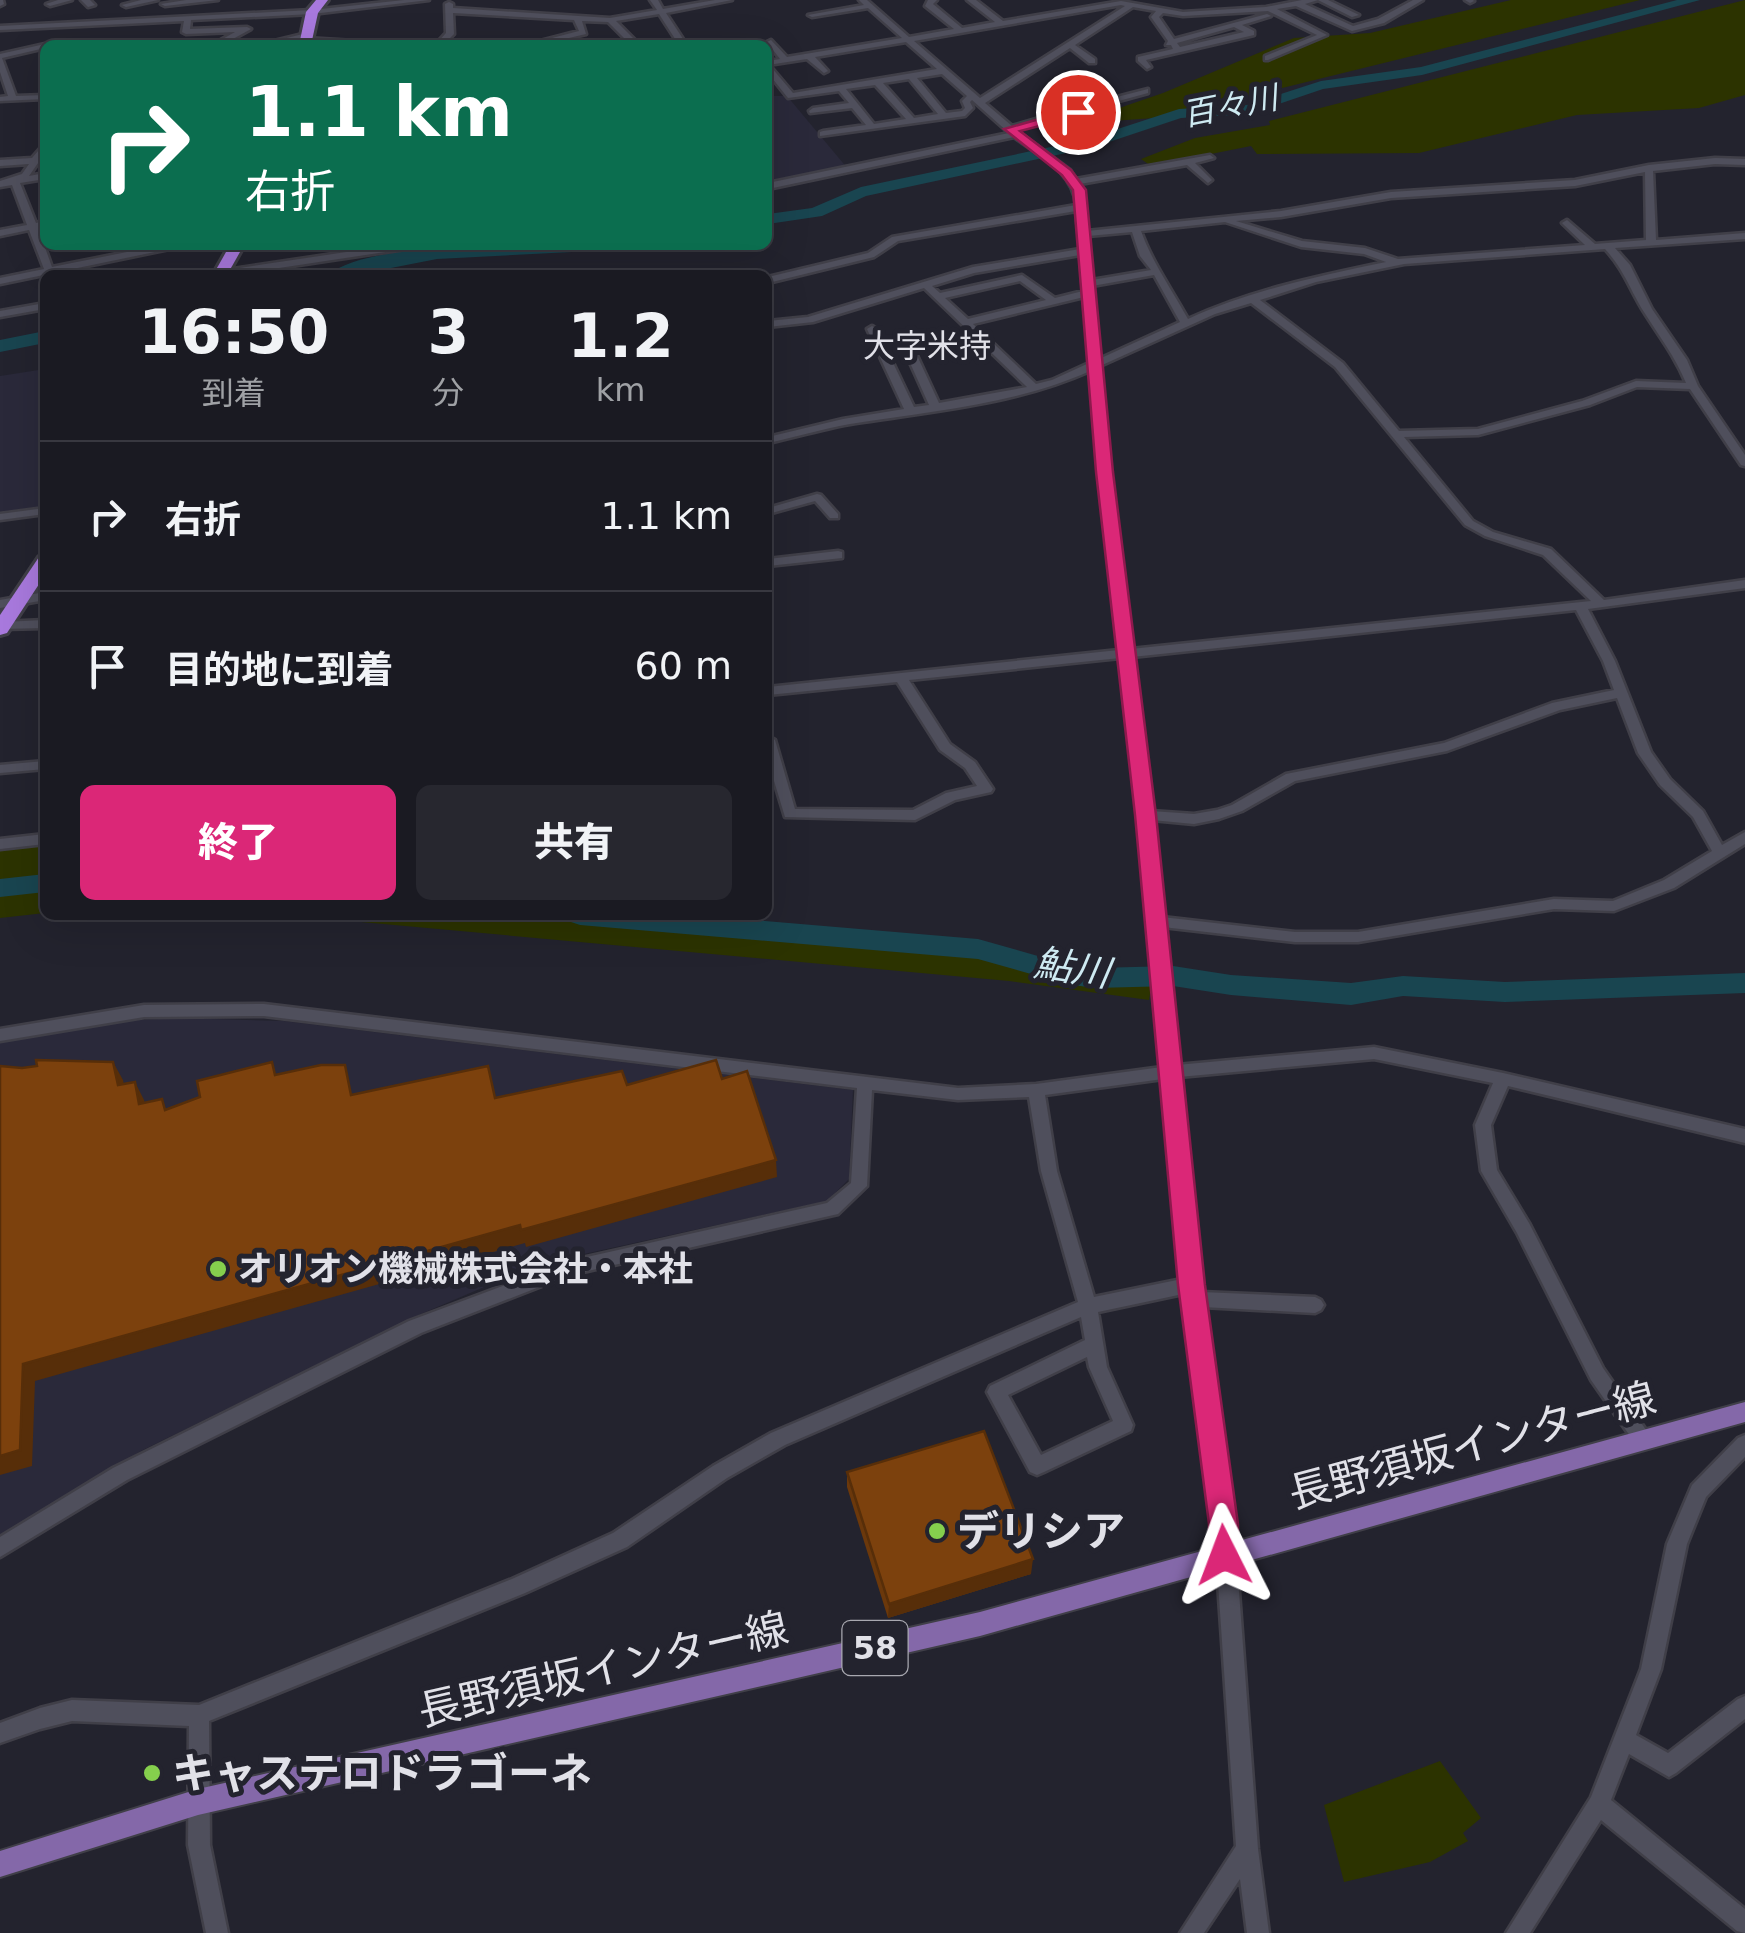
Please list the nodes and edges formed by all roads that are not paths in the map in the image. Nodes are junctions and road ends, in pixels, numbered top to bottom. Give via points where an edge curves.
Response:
1 (68, 0) edge
2 (154, 0) edge
3 (214, 0) edge
4 (322, 0) edge
5 (425, 0) edge
6 (654, 0) edge
7 (728, 0) edge
8 (933, 0) edge
9 (971, 0) edge
10 (1314, 0) edge
11 (1322, 0) edge
12 (1419, 0) edge
13 (1137, 2) edge
14 (866, 3) edge
15 (50, 4) dead end
16 (165, 4) junction
17 (1299, 4) junction
18 (126, 5) dead end
19 (450, 5) edge
20 (1160, 11) junction
21 (1275, 11) junction
22 (312, 12) junction
23 (663, 12) junction
24 (812, 15) dead end
25 (1354, 15) dead end
26 (188, 18) junction
27 (576, 18) junction
28 (166, 19) junction
29 (610, 20) junction
30 (1002, 23) junction
31 (1235, 25) junction
32 (0, 28) edge
33 (1352, 29) junction
34 (960, 30) junction
35 (1322, 33) junction
36 (907, 39) junction
37 (225, 40) edge
38 (306, 40) edge
39 (444, 40) edge
40 (550, 40) edge
41 (631, 40) edge
42 (680, 40) edge
43 (772, 43) edge
44 (1169, 43) junction
45 (1071, 45) junction
46 (40, 47) edge
47 (1178, 50) junction
48 (809, 56) junction
49 (0, 58) edge
50 (1268, 58) dead end
51 (785, 60) junction
52 (1092, 61) dead end
53 (772, 65) edge
54 (1148, 67) dead end
55 (772, 71) edge
56 (824, 71) dead end
57 (943, 71) junction
58 (910, 76) junction
59 (847, 77) dead end
60 (877, 82) junction
61 (854, 86) junction
62 (842, 88) junction
63 (1145, 91) dead end
64 (1103, 93) dead end
65 (1058, 94) dead end
66 (40, 97) edge
67 (13, 98) junction
68 (0, 99) edge
69 (976, 99) junction
70 (1114, 102) junction
71 (855, 105) junction
72 (830, 108) junction
73 (813, 111) dead end
74 (1078, 112) junction
75 (944, 116) junction
76 (912, 121) junction
77 (872, 127) junction
78 (848, 130) junction
79 (1014, 133) junction
80 (823, 134) dead end
81 (40, 153) edge
82 (1210, 158) dead end
83 (34, 161) junction
84 (1189, 162) junction
85 (1745, 162) edge
86 (0, 163) edge
87 (1649, 168) junction
88 (40, 177) edge
89 (1071, 178) junction
90 (1203, 178) dead end
91 (15, 182) junction
92 (0, 184) edge
93 (772, 185) edge
94 (1081, 208) junction
95 (1226, 220) junction
96 (1566, 224) dead end
97 (40, 225) edge
98 (32, 226) junction
99 (1136, 230) junction
100 (0, 233) edge
101 (1084, 234) junction
102 (1745, 236) edge
103 (1707, 239) junction
104 (1651, 243) junction
105 (1608, 247) junction
106 (40, 248) edge
107 (1594, 248) junction
108 (151, 250) edge
109 (379, 250) edge
110 (1745, 250) edge
111 (1085, 251) junction
112 (1397, 262) junction
113 (53, 270) edge
114 (245, 270) edge
115 (1158, 272) junction
116 (40, 273) edge
117 (772, 279) edge
118 (0, 281) edge
119 (927, 286) junction
120 (1086, 288) junction
121 (939, 296) junction
122 (1251, 298) junction
123 (1051, 300) junction
124 (40, 307) edge
125 (0, 314) edge
126 (968, 322) junction
127 (1185, 322) junction
128 (772, 324) edge
129 (872, 330) dead end
130 (903, 336) dead end
131 (1096, 365) junction
132 (1692, 386) junction
133 (1034, 388) junction
134 (936, 408) junction
135 (910, 412) junction
136 (1398, 434) junction
137 (772, 439) edge
138 (1745, 462) edge
139 (772, 510) edge
140 (40, 512) edge
141 (834, 516) dead end
142 (0, 517) edge
143 (838, 554) dead end
144 (772, 562) edge
145 (40, 569) edge
146 (1745, 584) edge
147 (40, 597) edge
148 (20, 600) junction
149 (0, 604) edge
150 (1601, 604) junction
151 (1580, 606) junction
152 (40, 624) edge
153 (1, 628) edge
154 (1127, 651) junction
155 (900, 676) junction
156 (772, 691) edge
157 (1622, 692) junction
158 (772, 753) edge
159 (40, 765) edge
160 (0, 769) edge
161 (1145, 815) junction
162 (1745, 837) edge
163 (40, 840) edge
164 (0, 844) edge
165 (1720, 852) junction
166 (1155, 925) junction
167 (0, 1035) edge
168 (1169, 1072) junction
169 (1503, 1078) junction
170 (865, 1080) junction
171 (1036, 1090) junction
172 (1745, 1136) edge
173 (1192, 1292) junction
174 (1088, 1306) junction
175 (1314, 1306) dead end
176 (1093, 1345) junction
177 (1745, 1412) edge
178 (1644, 1440) junction
179 (1745, 1444) edge
180 (0, 1548) edge
181 (1224, 1555) junction
182 (1745, 1706) edge
183 (199, 1715) junction
184 (0, 1733) edge
185 (1625, 1740) junction
186 (198, 1802) junction
187 (1599, 1804) junction
188 (1247, 1849) junction
189 (0, 1864) edge
190 (1745, 1923) edge
191 (217, 1933) edge
192 (1192, 1933) edge
193 (1258, 1933) edge
194 (1518, 1933) edge

1 - 15 street
2 - 16 street
2 - 18 street
3 - 16 street
4 - 22 highway
5 - 22 street
6 - 23 street
7 - 23 street
8 - 34 street via 928,4
9 - 30 street
10 - 17 street
11 - 25 street
12 - 33 street
13 - 20 street
13 - 30 street
13 - 45 street
14 - 24 street
14 - 36 street
16 - 28 street
17 - 21 street
17 - 33 street
19 - 27 street
19 - 39 street
20 - 21 street
20 - 44 street via 1154,17
21 - 31 street
21 - 35 street
22 - 26 street
22 - 38 highway
23 - 29 street
23 - 42 street
26 - 28 street
26 - 37 street via 186,32 248,28
27 - 29 street
27 - 40 street via 583,32
28 - 32 street
29 - 41 street
30 - 34 street
31 - 44 street
31 - 47 street via 1251,32
33 - 35 street
34 - 36 street
35 - 50 street
36 - 48 street
36 - 57 street
43 - 51 street
44 - 47 street
45 - 52 street
45 - 69 street
46 - 49 street
47 - 54 street via 1141,59
48 - 51 street
48 - 56 street
49 - 67 street
51 - 53 street
55 - 62 street via 791,96
57 - 58 street
57 - 69 street
58 - 60 street
58 - 75 street
59 - 61 street
60 - 61 street
60 - 76 street
61 - 62 street
62 - 71 street
63 - 70 street
64 - 70 street
65 - 74 street
66 - 67 street
67 - 68 street
69 - 75 street via 966,101 965,114
69 - 79 street
70 - 74 street
71 - 72 street
71 - 77 street
72 - 73 street
72 - 78 street
74 - 79 street
75 - 76 street
76 - 77 street
77 - 78 street
78 - 80 street
79 - 89 street
79 - 93 street
81 - 83 street
82 - 84 street
83 - 86 street
83 - 91 street
84 - 89 street
84 - 90 street
85 - 87 street
87 - 95 street via 1575,183 1391,195
87 - 104 street
88 - 91 street
89 - 94 street
91 - 92 street
91 - 98 street
94 - 101 street
94 - 117 street via 895,240 871,255
95 - 99 street
95 - 112 street via 1300,244
96 - 107 street
97 - 98 street
98 - 100 street
98 - 106 street
99 - 101 street
99 - 115 street
101 - 111 street
102 - 103 street
103 - 104 street
103 - 110 street
104 - 105 street
105 - 107 street
105 - 132 street via 1625,265
107 - 112 street
108 - 113 street
109 - 114 street
111 - 119 street via 973,270
111 - 120 street
112 - 122 street
115 - 120 street
115 - 127 street
116 - 118 street
119 - 121 street
119 - 128 street via 809,320
120 - 123 street
120 - 131 street
121 - 123 street via 1022,278
121 - 126 street
122 - 127 street
122 - 136 street via 1326,352
123 - 126 street
124 - 125 street
126 - 133 street
127 - 131 street
129 - 135 street
130 - 134 street
131 - 133 street
131 - 154 street
132 - 136 street via 1636,384 1478,432
132 - 138 street
133 - 134 street
134 - 135 street
135 - 137 street
136 - 150 street via 1469,523 1557,558
139 - 141 street via 817,497
140 - 142 street
143 - 144 street
145 - 148 highway
146 - 150 street
147 - 148 street
148 - 149 street
148 - 153 highway
150 - 151 street
151 - 154 street
151 - 157 street
152 - 153 street
154 - 155 street
154 - 161 street
155 - 156 street
155 - 158 street via 945,747 970,764 986,789 951,796 915,815 790,814
157 - 161 street via 1557,706 1446,747 1291,777 1219,814
157 - 165 street via 1645,752 1698,814
159 - 160 street
161 - 166 street
162 - 165 street
163 - 164 street
165 - 166 street via 1669,884 1614,906 1554,904 1358,937
166 - 168 street
167 - 170 street via 144,1011 264,1010
168 - 169 street via 1374,1054
168 - 171 street
168 - 173 street
169 - 172 street
169 - 178 street via 1483,1125 1489,1171 1596,1374
170 - 171 street via 958,1094
170 - 180 street via 858,1186 832,1209 569,1268 448,1314 120,1474
171 - 174 street via 1049,1171
173 - 174 street
173 - 175 street
173 - 181 street
174 - 176 street
174 - 183 street via 778,1438 620,1540
176 - 176 street via 996,1392 1037,1466 1124,1425
177 - 178 main road, 長野須坂インター線 / 58
178 - 181 main road, 長野須坂インター線 / 58
179 - 185 street via 1699,1491 1677,1544 1651,1669
181 - 186 main road, 長野須坂インター線 / 58 via 980,1624
181 - 188 street
182 - 185 street via 1669,1766
183 - 184 street via 82,1710
183 - 186 street
185 - 187 street
186 - 189 main road, 長野須坂インター線 / 58
186 - 191 street via 199,1845
187 - 190 street
187 - 194 street
188 - 192 street
188 - 193 street

